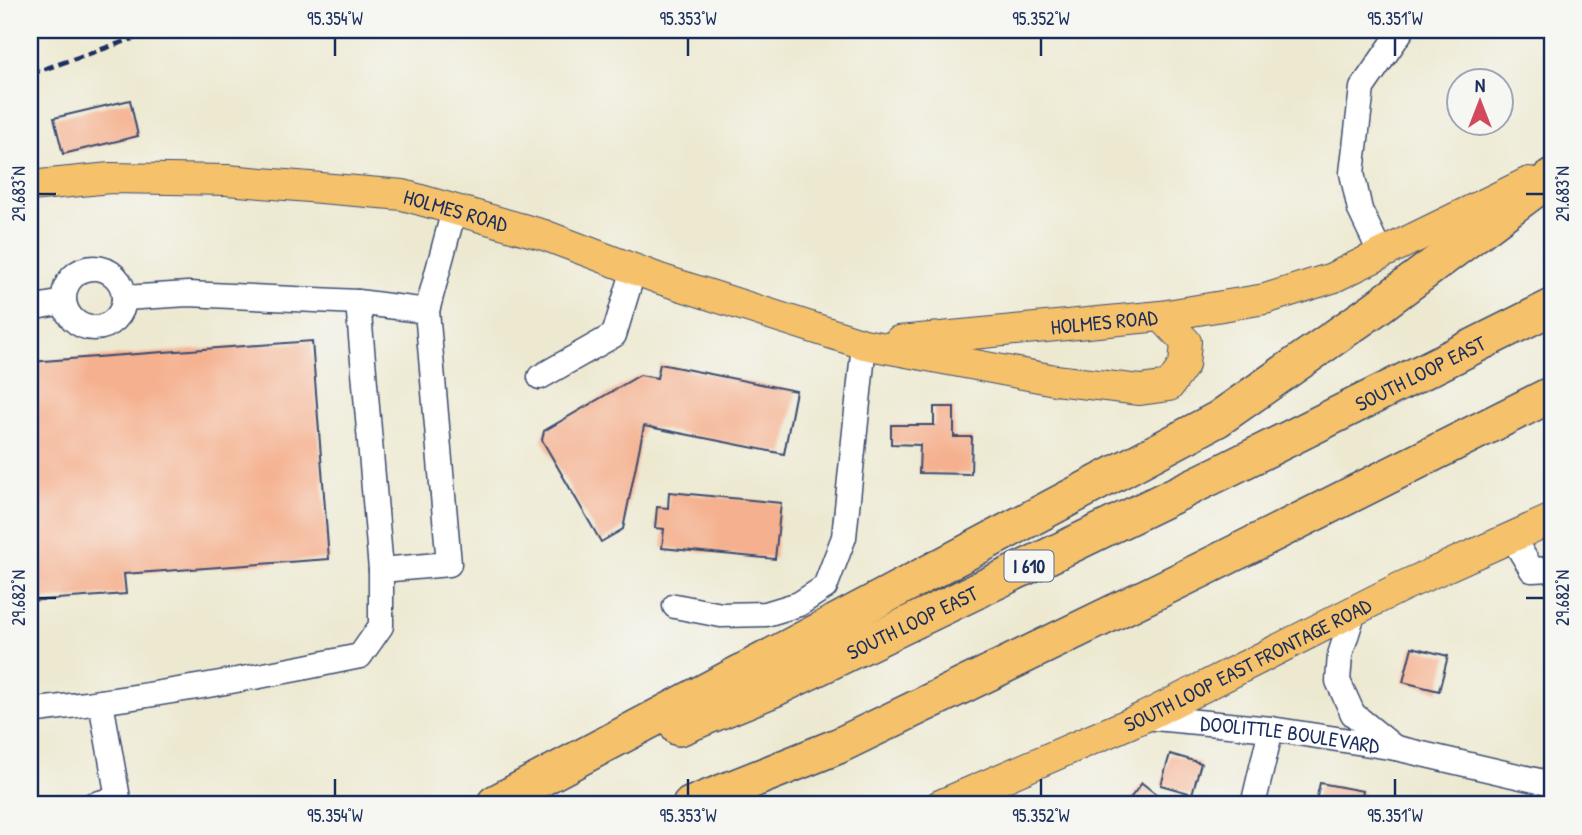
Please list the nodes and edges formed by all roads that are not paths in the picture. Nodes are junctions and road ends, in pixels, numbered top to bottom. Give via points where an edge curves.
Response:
1 (1402, 30) edge
2 (1552, 170) edge
3 (1552, 177) edge
4 (30, 186) edge
5 (454, 210) junction
6 (1381, 254) junction
7 (634, 269) junction
8 (124, 298) junction
9 (64, 302) junction
10 (358, 302) junction
11 (1552, 307) edge
12 (30, 308) edge
13 (427, 311) junction
14 (1161, 316) junction
15 (864, 344) junction
16 (540, 377) dead end
17 (1552, 394) edge
18 (1552, 519) edge
19 (1512, 537) junction
20 (1552, 569) edge
21 (381, 570) junction
22 (675, 606) dead end
23 (1354, 611) junction
24 (102, 702) junction
25 (30, 711) edge
26 (1144, 717) junction
27 (1272, 729) junction
28 (1396, 748) junction
29 (1552, 783) edge
30 (492, 804) edge
31 (92, 805) edge
32 (690, 805) edge
33 (940, 805) edge
34 (1253, 805) edge

1 - 6 street via 1362,88 1352,173 1360,210
2 - 6 main road
3 - 30 highway via 1219,419
4 - 5 main road, HOLMES ROAD via 110,178 227,180 402,195
5 - 7 main road, HOLMES ROAD via 544,235
5 - 13 street
6 - 14 main road via 1332,278 1265,299
7 - 15 main road, HOLMES ROAD
7 - 16 street via 614,335
8 - 9 street via 118,316 91,328 73,320
8 - 9 street via 117,279 91,268 74,276 64,292
8 - 10 street via 188,294
9 - 12 street
10 - 13 street
10 - 21 street
11 - 30 highway, SOUTH LOOP EAST / I 610 via 774,689
13 - 21 street via 449,564
14 - 15 main road, HOLMES ROAD
14 - 15 main road, HOLMES ROAD via 1186,342 1184,365 1169,386 1140,390 1055,380
15 - 22 street via 844,537 825,587 799,604 766,614 721,615
17 - 32 highway via 838,746
18 - 19 main road, SOUTH LOOP EAST FRONTAGE ROAD
19 - 20 street via 1532,570
19 - 23 main road, SOUTH LOOP EAST FRONTAGE ROAD
21 - 24 street via 381,626 360,656
23 - 26 main road, SOUTH LOOP EAST FRONTAGE ROAD
23 - 28 street, DOOLITTLE BOULEVARD via 1340,655 1338,681 1353,714
24 - 25 street
24 - 31 street via 118,798
26 - 27 street, DOOLITTLE BOULEVARD
26 - 33 main road, SOUTH LOOP EAST FRONTAGE ROAD
27 - 28 street, DOOLITTLE BOULEVARD
27 - 34 street
28 - 29 street, DOOLITTLE BOULEVARD

